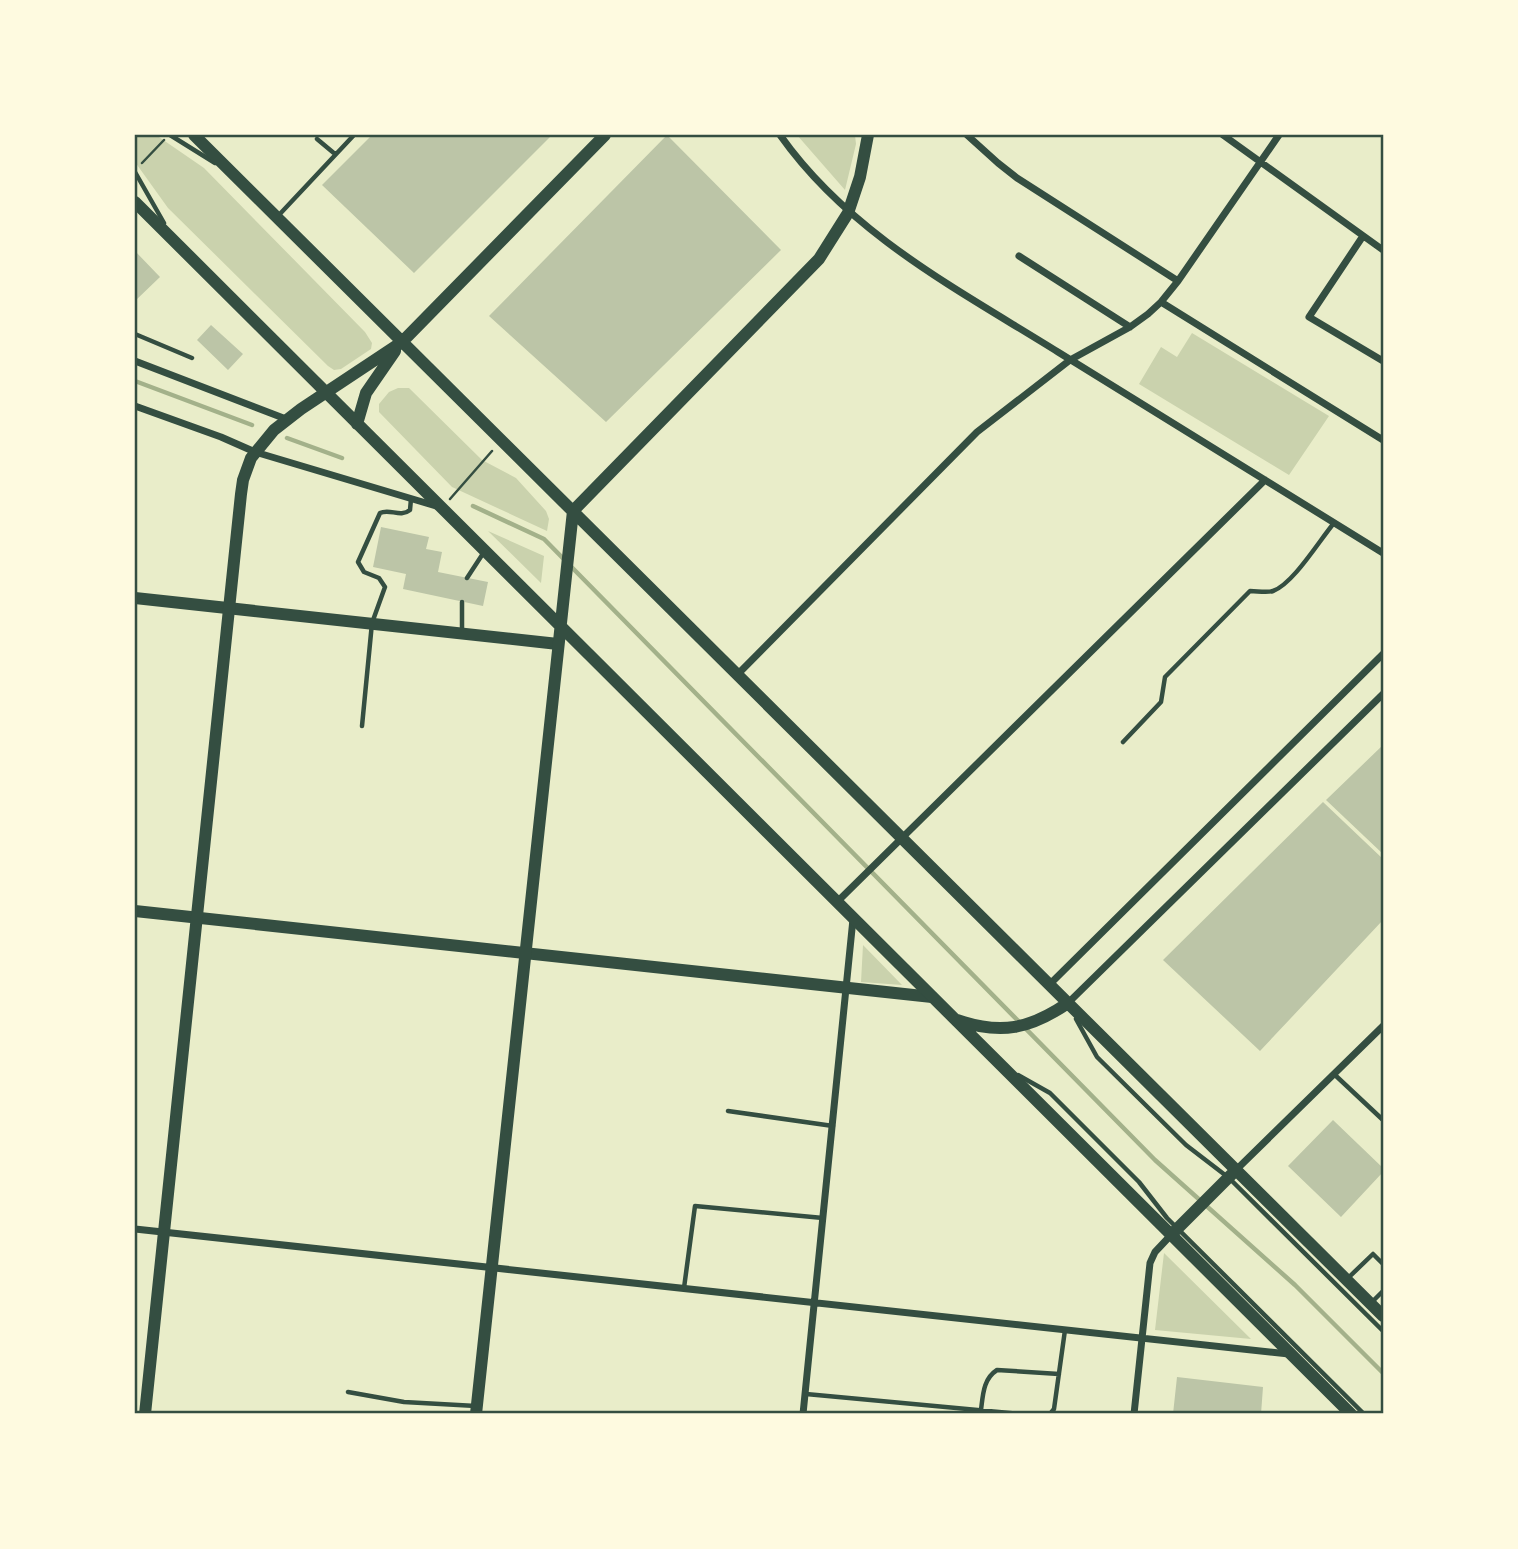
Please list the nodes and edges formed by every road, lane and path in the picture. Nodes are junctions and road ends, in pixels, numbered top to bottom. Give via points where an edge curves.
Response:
1 (170, 135) edge
2 (194, 135) edge
3 (354, 135) edge
4 (605, 135) edge
5 (780, 135) edge
6 (967, 135) edge
7 (1223, 135) edge
8 (1279, 135) edge
9 (866, 138) edge
10 (317, 139) dead end
11 (335, 154) junction
12 (1261, 162) junction
13 (135, 172) edge
14 (234, 174) junction
15 (135, 202) edge
16 (848, 213) junction
17 (276, 217) junction
18 (1363, 236) junction
19 (174, 242) junction
20 (1383, 250) edge
21 (1019, 256) dead end
22 (1178, 281) junction
23 (1161, 302) junction
24 (1130, 327) junction
25 (135, 334) edge
26 (402, 342) junction
27 (192, 358) dead end
28 (1070, 360) junction
29 (135, 361) edge
30 (1383, 361) edge
31 (326, 393) junction
32 (135, 406) edge
33 (286, 419) junction
34 (357, 424) junction
35 (500, 440) junction
36 (1383, 440) edge
37 (255, 452) junction
38 (1265, 480) junction
39 (411, 498) junction
40 (442, 509) junction
41 (573, 512) junction
42 (1334, 523) junction
43 (485, 551) junction
44 (1383, 553) edge
45 (467, 578) dead end
46 (135, 598) edge
47 (462, 602) dead end
48 (229, 608) junction
49 (372, 624) junction
50 (560, 626) junction
51 (462, 633) junction
52 (558, 644) junction
53 (1383, 654) edge
54 (737, 675) junction
55 (1383, 694) edge
56 (362, 726) dead end
57 (1123, 742) dead end
58 (902, 838) junction
59 (837, 902) junction
60 (135, 911) edge
61 (197, 917) junction
62 (853, 919) junction
63 (525, 953) junction
64 (1050, 984) junction
65 (848, 988) junction
66 (932, 996) junction
67 (1063, 1006) junction
68 (954, 1019) junction
69 (1383, 1026) edge
70 (1334, 1074) junction
71 (728, 1111) dead end
72 (1383, 1120) edge
73 (834, 1126) junction
74 (1230, 1177) junction
75 (824, 1218) junction
76 (135, 1229) edge
77 (1177, 1229) junction
78 (164, 1232) junction
79 (1383, 1264) edge
80 (492, 1267) junction
81 (1346, 1279) junction
82 (684, 1288) junction
83 (1383, 1291) edge
84 (815, 1302) junction
85 (1371, 1303) junction
86 (1383, 1316) edge
87 (1065, 1329) junction
88 (1383, 1331) edge
89 (1142, 1338) junction
90 (1290, 1354) junction
91 (1059, 1374) junction
92 (348, 1392) dead end
93 (806, 1394) junction
94 (477, 1410) edge
95 (981, 1410) junction
96 (145, 1414) edge
97 (803, 1414) edge
98 (1020, 1414) edge
99 (1050, 1414) edge
100 (1134, 1414) edge
101 (1351, 1414) edge
102 (1364, 1414) edge

1 - 13 path
1 - 14 lane
2 - 14 main road
3 - 11 lane
4 - 26 main road
5 - 16 street
6 - 22 street via 1017,178
7 - 12 street
8 - 12 street
9 - 16 main road
10 - 11 lane
11 - 17 lane
12 - 18 street
12 - 22 street
13 - 19 lane
14 - 17 main road
15 - 19 main road
16 - 28 street via 928,271
16 - 41 main road via 800,281
17 - 26 main road
18 - 20 street
18 - 30 street via 1309,317
19 - 31 main road
21 - 24 street
22 - 23 street
23 - 24 street
23 - 36 street
24 - 28 street
25 - 27 lane
26 - 31 main road
26 - 34 main road via 366,393
26 - 35 main road
28 - 38 street
28 - 54 street via 977,432
29 - 33 street
31 - 33 main road
31 - 34 main road
32 - 37 street
33 - 37 main road
34 - 40 main road
35 - 40 path
35 - 41 main road
37 - 39 street
37 - 48 main road via 243,480
38 - 42 street
38 - 58 street
39 - 40 street
39 - 49 lane via 406,513 380,513 358,562 385,587
40 - 43 main road
41 - 50 main road
41 - 54 main road
42 - 44 street
42 - 57 lane via 1295,576 1272,591 1250,591 1166,677 1161,702
43 - 45 lane
43 - 50 main road
46 - 48 main road
47 - 51 lane
48 - 49 main road
48 - 61 main road
49 - 51 main road
49 - 56 lane
50 - 52 main road
50 - 59 main road
51 - 52 main road
52 - 63 main road
53 - 64 street
54 - 58 main road
55 - 67 street
58 - 59 street
58 - 64 main road
59 - 62 main road
60 - 61 main road
61 - 63 main road
61 - 78 main road
62 - 65 street
62 - 66 main road
63 - 65 main road
63 - 80 main road
64 - 67 main road
65 - 66 main road
65 - 73 street
66 - 68 main road
67 - 68 main road via 1034,1023 1006,1030
67 - 74 main road
68 - 77 main road
69 - 70 street
70 - 72 lane
70 - 74 street
71 - 73 lane
73 - 75 street
74 - 77 main road
74 - 81 main road
74 - 88 lane
75 - 82 lane via 695,1206
75 - 84 street
76 - 78 street
77 - 89 street via 1152,1257
77 - 90 main road
77 - 102 lane
78 - 80 street
78 - 96 main road
79 - 81 lane via 1373,1254
80 - 82 street
80 - 94 main road
81 - 85 main road
82 - 84 street
83 - 85 lane
84 - 87 street
84 - 93 street
85 - 86 main road
87 - 89 street
87 - 91 lane
89 - 90 street
89 - 100 street
90 - 101 main road
91 - 95 lane via 997,1370 986,1381
91 - 99 lane
92 - 94 lane
93 - 95 lane
93 - 97 street
95 - 98 lane

